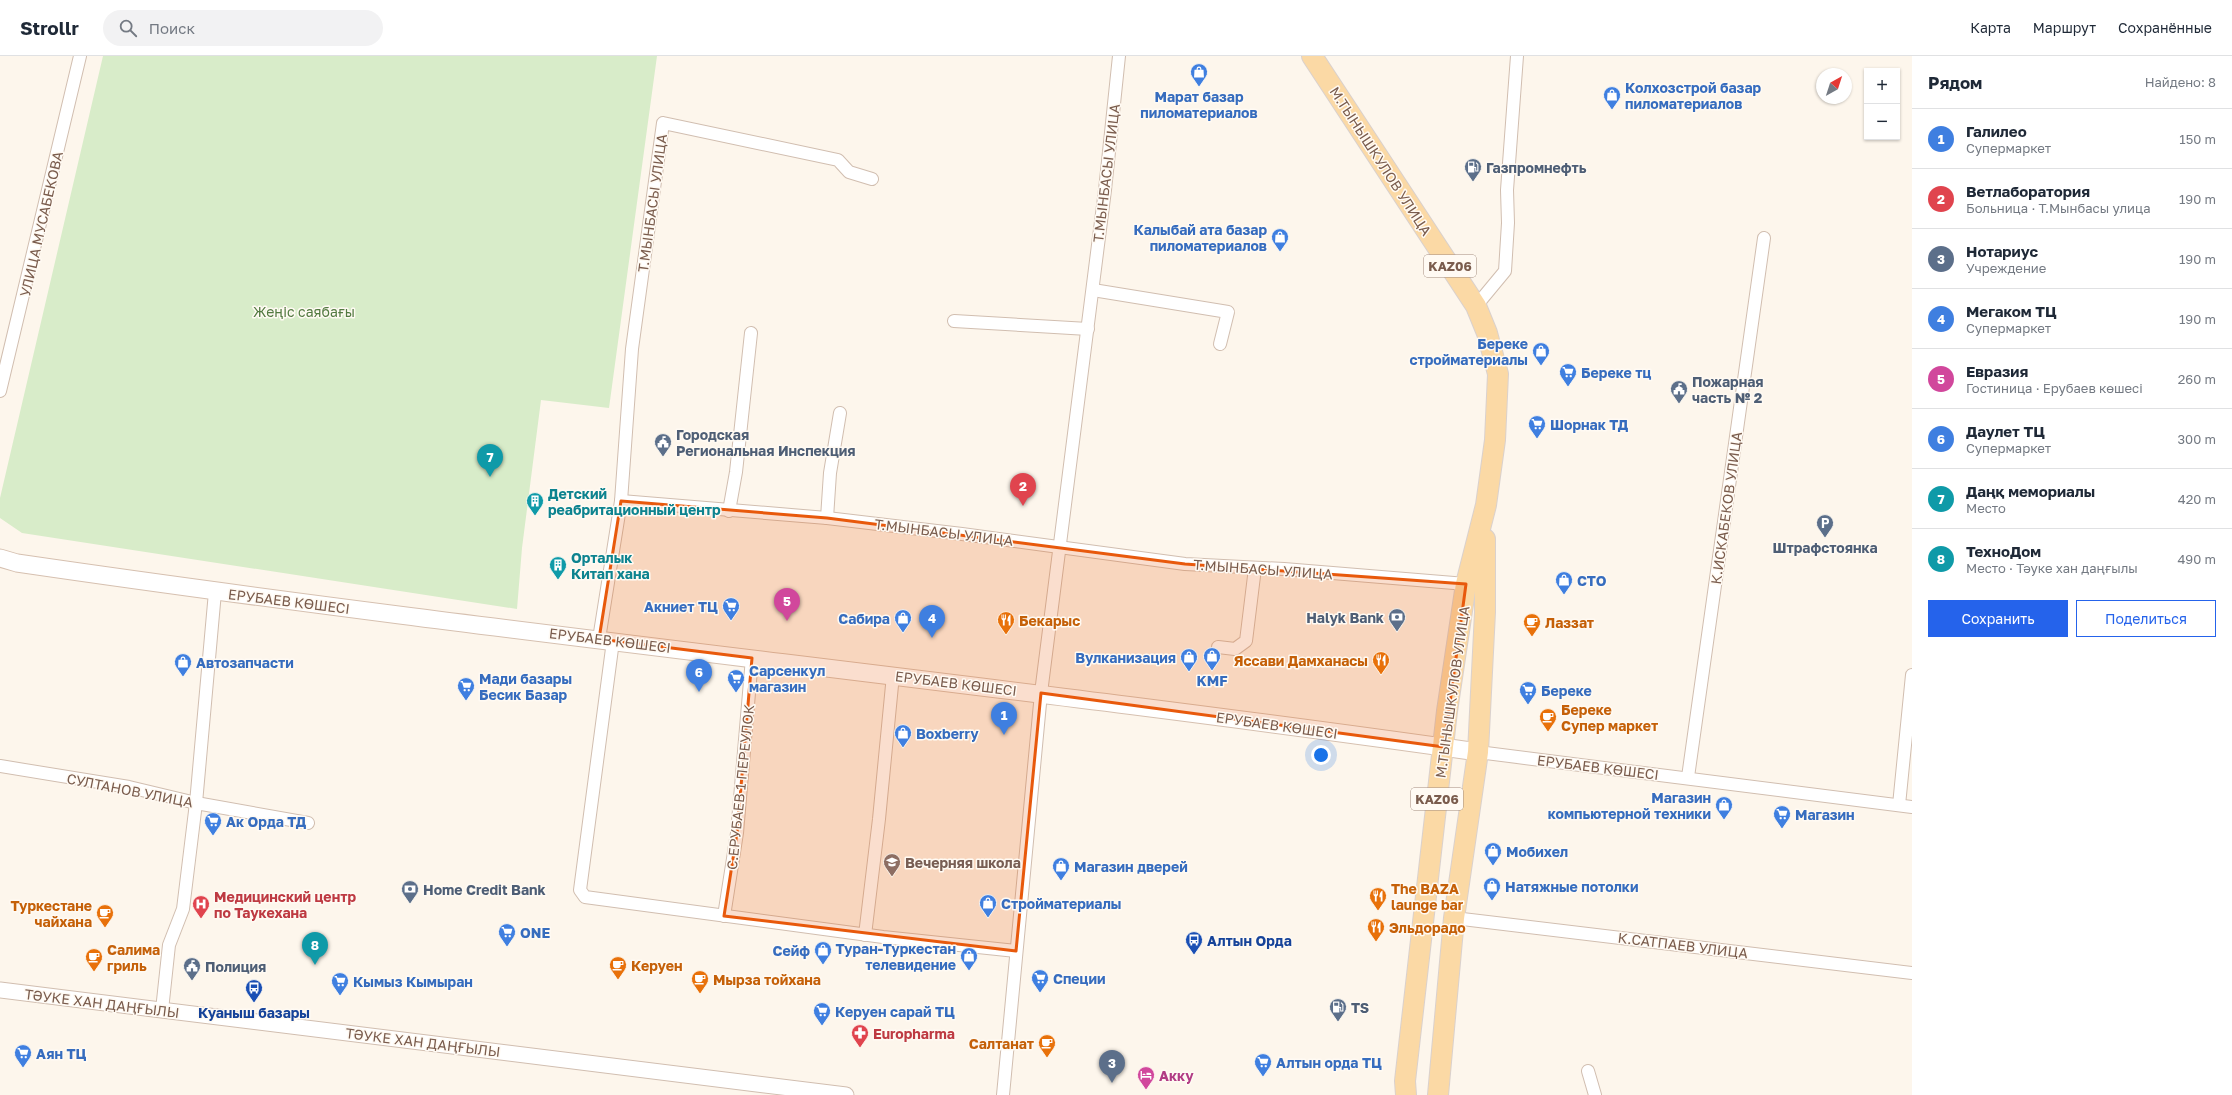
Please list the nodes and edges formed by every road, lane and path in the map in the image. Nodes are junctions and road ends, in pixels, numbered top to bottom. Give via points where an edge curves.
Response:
1 (80, 56) edge
2 (1119, 56) edge
3 (1312, 56) edge
4 (1517, 56) edge
5 (872, 179) dead end
6 (1764, 238) dead end
7 (1093, 290) junction
8 (1476, 306) junction
9 (954, 321) dead end
10 (1088, 329) junction
11 (751, 333) dead end
12 (1220, 344) dead end
13 (0, 391) edge
14 (840, 413) dead end
15 (621, 501) junction
16 (1486, 504) junction
17 (729, 511) junction
18 (827, 518) junction
19 (1060, 548) junction
20 (0, 558) edge
21 (1255, 568) junction
22 (1466, 584) junction
23 (215, 592) junction
24 (606, 640) junction
25 (1218, 647) dead end
26 (752, 658) junction
27 (893, 675) junction
28 (1912, 675) edge
29 (1041, 693) junction
30 (1444, 748) junction
31 (1478, 752) junction
32 (0, 766) edge
33 (1688, 777) junction
34 (196, 802) junction
35 (1899, 805) junction
36 (1912, 807) edge
37 (308, 822) dead end
38 (724, 916) junction
39 (1454, 918) junction
40 (865, 935) junction
41 (1016, 951) junction
42 (1912, 973) edge
43 (0, 990) edge
44 (162, 1010) junction
45 (1588, 1071) dead end
46 (846, 1095) edge
47 (1002, 1095) edge
48 (1406, 1095) edge
49 (1438, 1095) edge
50 (1595, 1095) edge

1 - 13 street, УЛИЦА МУСАБЕКОВА
2 - 7 street, Т.МЫНБАСЫ УЛИЦА
3 - 8 main road, М.ТЫНЫШКУЛОВ УЛИЦА / KАZ06
4 - 8 street via 1507,190 1506,271
5 - 15 street, Т.МЫНБАСЫ УЛИЦА via 849,172 838,160 663,123 632,349
6 - 33 street, К.ИСКАБЕКОВ УЛИЦА
7 - 10 street, Т.МЫНБАСЫ УЛИЦА
7 - 12 street via 1228,312
8 - 16 main road, М.ТЫНЫШКУЛОВ УЛИЦА / KАZ06 via 1487,333 1498,374 1495,440
9 - 10 street
10 - 19 street, Т.МЫНБАСЫ УЛИЦА
11 - 17 street via 736,472
14 - 18 street via 830,473
15 - 17 street, Т.МЫНБАСЫ УЛИЦА
15 - 24 street, Т.МЫНБАСЫ УЛИЦА
16 - 22 main road, М.ТЫНЫШКУЛОВ УЛИЦА / KАZ06
16 - 31 main road, М.ТЫНЫШКУЛОВ УЛИЦА / KАZ06 via 1485,612
17 - 18 street, Т.МЫНБАСЫ УЛИЦА
18 - 19 street, Т.МЫНБАСЫ УЛИЦА
19 - 21 street, Т.МЫНБАСЫ УЛИЦА via 1185,564
19 - 29 street
20 - 23 main road, ЕРУБАЕВ КӨШЕСІ via 17,563
21 - 22 street, Т.МЫНБАСЫ УЛИЦА
21 - 25 street via 1246,641 1235,649
22 - 30 main road, М.ТЫНЫШКУЛОВ УЛИЦА / KАZ06
23 - 24 main road, ЕРУБАЕВ КӨШЕСІ
23 - 34 street
24 - 26 main road, ЕРУБАЕВ КӨШЕСІ
24 - 38 street, Т.МЫНБАСЫ УЛИЦА via 597,774 581,894 585,897
26 - 27 main road, ЕРУБАЕВ КӨШЕСІ
26 - 38 street, С.ЕРУБАЕВ 1 ПЕРЕУЛОК via 737,833
27 - 29 main road, ЕРУБАЕВ КӨШЕСІ
27 - 40 street via 880,819
28 - 35 street
29 - 30 main road, ЕРУБАЕВ КӨШЕСІ
29 - 41 street
30 - 31 main road, ЕРУБАЕВ КӨШЕСІ
30 - 48 main road, М.ТЫНЫШКУЛОВ УЛИЦА / KАZ06 via 1418,957 1405,1081
31 - 33 street, ЕРУБАЕВ КӨШЕСІ
31 - 39 main road, М.ТЫНЫШКУЛОВ УЛИЦА / KАZ06
32 - 34 street, СУЛТАНОВ УЛИЦА via 129,787
33 - 35 street, ЕРУБАЕВ КӨШЕСІ
34 - 37 street, СУЛТАНОВ УЛИЦА
34 - 44 street via 183,909 169,945
35 - 36 street, ЕРУБАЕВ КӨШЕСІ
38 - 40 street
39 - 42 street, К.САТПАЕВ УЛИЦА
39 - 49 main road, М.ТЫНЫШКУЛОВ УЛИЦА / KАZ06
40 - 41 street
41 - 47 street
43 - 44 street, ТӘУКЕ ХАН ДАҢҒЫЛЫ
44 - 46 street, ТӘУКЕ ХАН ДАҢҒЫЛЫ
45 - 50 street

